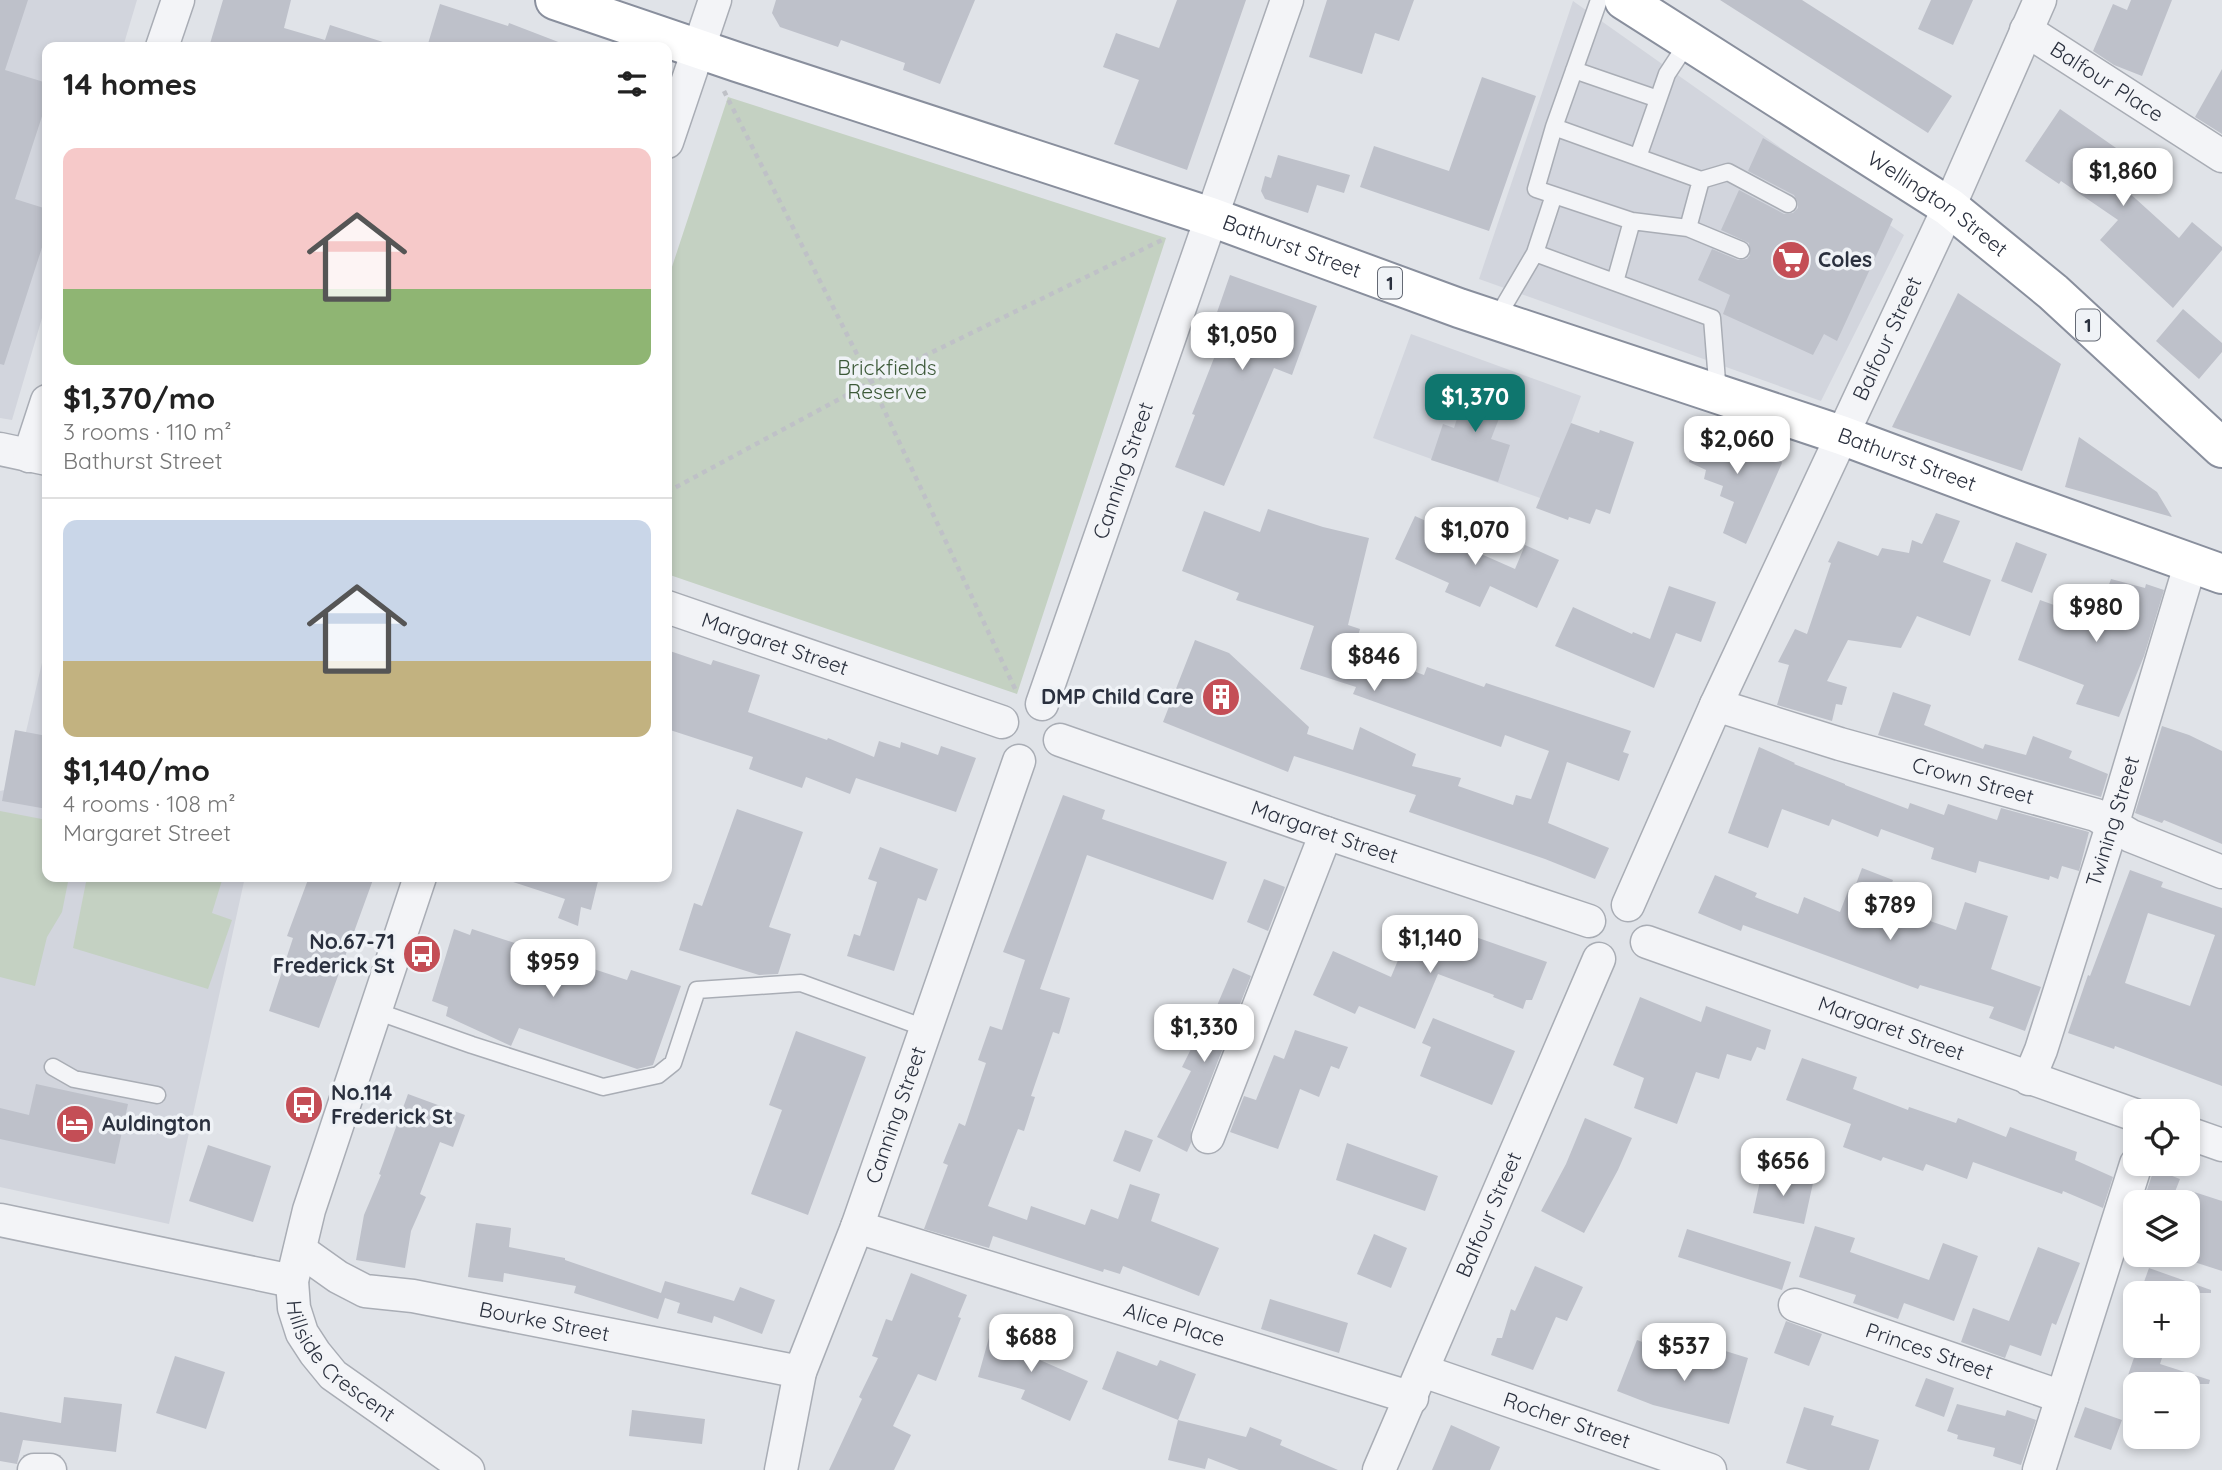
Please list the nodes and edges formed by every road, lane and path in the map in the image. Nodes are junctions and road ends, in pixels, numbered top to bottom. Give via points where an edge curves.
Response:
1 (178, 0) edge
2 (715, 0) edge
3 (1287, 0) edge
4 (1599, 0) edge
5 (1624, 0) edge
6 (2039, 0) edge
7 (565, 2) edge
8 (2026, 30) junction
9 (164, 42) edge
10 (1688, 42) junction
11 (698, 49) junction
12 (1574, 70) junction
13 (724, 91) dead end
14 (1658, 99) junction
15 (672, 127) edge
16 (1554, 127) junction
17 (2222, 156) edge
18 (1638, 157) junction
19 (1701, 180) junction
20 (1554, 195) junction
21 (1788, 204) dead end
22 (1949, 207) junction
23 (1210, 218) junction
24 (1632, 221) junction
25 (1688, 228) junction
26 (1166, 238) dead end
27 (1741, 250) dead end
28 (1535, 253) junction
29 (1615, 282) junction
30 (1495, 320) junction
31 (871, 382) junction
32 (1718, 394) junction
33 (42, 413) edge
34 (1842, 435) junction
35 (2222, 448) edge
36 (25, 455) edge
37 (672, 489) edge
38 (2206, 568) edge
39 (672, 609) edge
40 (1030, 699) junction
41 (1716, 705) junction
42 (1002, 722) junction
43 (1060, 740) junction
44 (1019, 761) junction
45 (2112, 826) junction
46 (1326, 833) junction
47 (2222, 872) edge
48 (418, 882) edge
49 (1629, 905) junction
50 (1589, 920) junction
51 (1647, 942) junction
52 (1599, 959) junction
53 (376, 1011) junction
54 (926, 1028) junction
55 (53, 1066) dead end
56 (2029, 1079) junction
57 (157, 1095) dead end
58 (2123, 1111) edge
59 (1208, 1137) dead end
60 (2200, 1137) edge
61 (2222, 1145) edge
62 (2132, 1176) edge
63 (0, 1220) edge
64 (857, 1227) junction
65 (300, 1250) junction
66 (292, 1281) junction
67 (1795, 1305) dead end
68 (800, 1372) junction
69 (1418, 1384) junction
70 (2062, 1397) junction
71 (34, 1470) edge
72 (50, 1470) edge
73 (468, 1470) edge
74 (781, 1470) edge
75 (1379, 1470) edge
76 (1710, 1470) edge
77 (2039, 1470) edge

1 - 9 street
2 - 11 street
3 - 23 street, Canning Street
4 - 12 lane
5 - 10 highway, Wellington Street / 1
6 - 8 street, Balfour Street
7 - 11 highway, Bathurst Street / 1
8 - 17 street, Balfour Place
8 - 22 street, Balfour Street
10 - 14 lane via 1667,74
10 - 22 highway, Wellington Street / 1
11 - 15 street
11 - 23 highway, Bathurst Street / 1
12 - 14 lane
12 - 16 lane
13 - 31 path
14 - 18 lane
16 - 18 lane
16 - 20 lane via 1536,189
18 - 19 lane
19 - 21 lane via 1728,172
19 - 25 lane
20 - 24 lane
20 - 28 lane
22 - 34 street, Balfour Street
22 - 35 highway, Wellington Street / 1 via 2053,292
23 - 30 highway, Bathurst Street / 1
23 - 40 street, Canning Street
24 - 25 lane
24 - 29 lane
25 - 27 lane
26 - 31 path
28 - 29 lane
28 - 30 lane
29 - 32 lane via 1712,318
30 - 32 highway, Bathurst Street / 1
31 - 37 path
31 - 40 path
32 - 34 highway, Bathurst Street / 1
33 - 36 street
34 - 38 highway, Bathurst Street / 1
34 - 41 street, Balfour Street
38 - 45 street, Twining Street
39 - 42 street, Margaret Street
40 - 42 street via 1006,713
40 - 43 street via 1056,714
41 - 45 street, Crown Street via 2096,816
41 - 49 street, Balfour Street
42 - 44 street via 1004,749
43 - 44 street via 1040,762
43 - 46 street, Margaret Street
44 - 54 street, Canning Street
45 - 47 street, Crown Street
45 - 56 street, Twining Street
46 - 50 street, Margaret Street
46 - 59 street
48 - 53 street, Hillside Crescent
49 - 50 street via 1601,907
49 - 51 street via 1646,924
50 - 52 street via 1586,938
51 - 52 street via 1628,963 1608,964
51 - 56 street, Margaret Street
52 - 69 street, Balfour Street
53 - 54 lane via 603,1087 658,1075 673,1063 697,990 801,983
53 - 65 street, Hillside Crescent via 309,1210
54 - 64 street, Canning Street
55 - 57 lane via 74,1079
56 - 58 street, Margaret Street
60 - 61 street
62 - 70 street
63 - 66 street
64 - 68 street, Canning Street
64 - 69 street, Alice Place
65 - 66 street, Hillside Crescent
65 - 68 street, Bourke Street via 365,1291 412,1296
66 - 73 street, Hillside Crescent via 302,1333 333,1375
67 - 70 street, Princes Street
68 - 74 street, Canning Street
69 - 75 street, Balfour Street
69 - 76 street, Rocher Street
70 - 77 street
71 - 72 street

